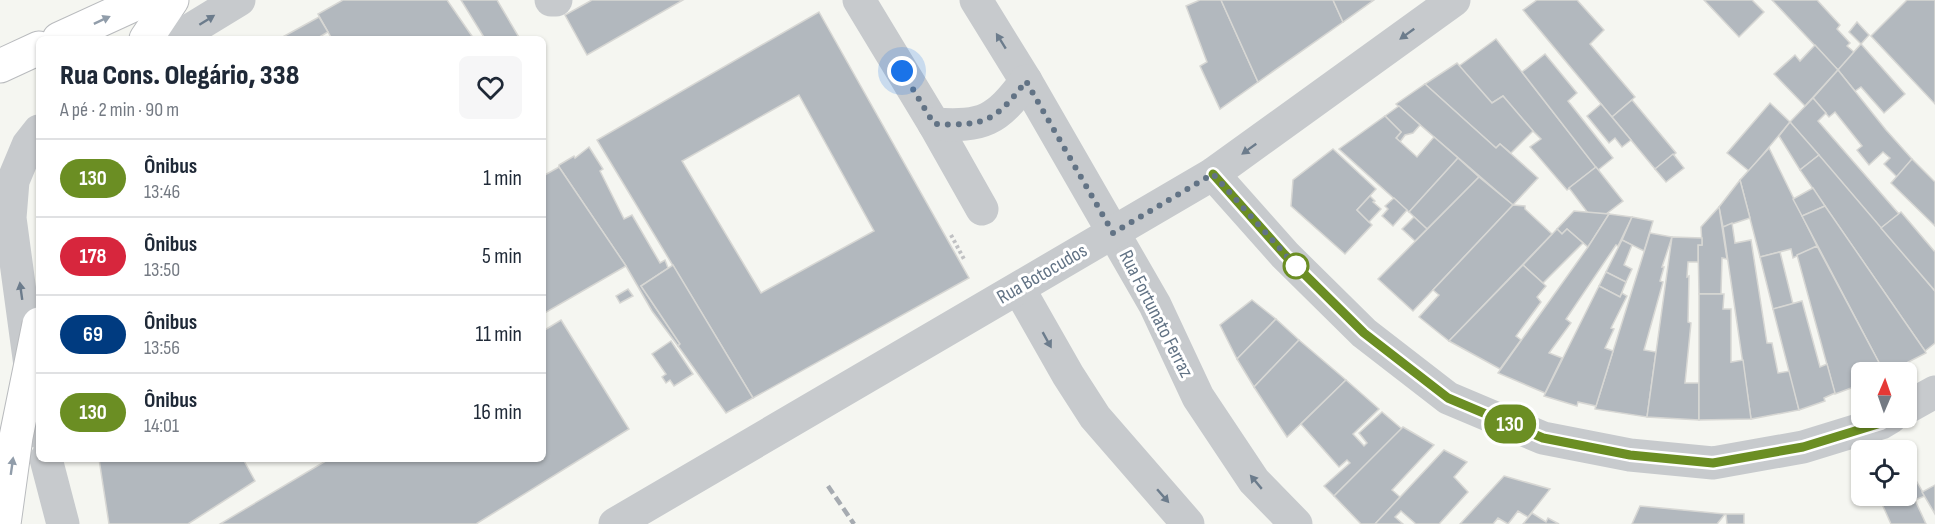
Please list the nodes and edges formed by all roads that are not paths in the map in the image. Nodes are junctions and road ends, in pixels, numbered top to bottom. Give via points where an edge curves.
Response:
1 (144, 0) edge
2 (172, 0) edge
3 (239, 0) edge
4 (859, 0) edge
5 (976, 0) edge
6 (1454, 0) edge
7 (66, 36) edge
8 (148, 36) edge
9 (180, 36) edge
10 (36, 49) edge
11 (0, 66) edge
12 (1026, 81) junction
13 (934, 124) junction
14 (36, 135) edge
15 (1213, 174) junction
16 (982, 209) dead end
17 (1113, 233) junction
18 (1019, 289) junction
19 (36, 339) edge
20 (1935, 392) edge
21 (1917, 402) edge
22 (36, 410) edge
23 (1865, 428) edge
24 (47, 462) edge
25 (4, 524) edge
26 (63, 524) edge
27 (615, 524) edge
28 (1188, 524) edge
29 (1296, 524) edge

7 -> 1 highway
2 - 8 highway
9 -> 3 street
4 - 13 street
12 -> 5 street, Rua Fortunato Ferraz
6 -> 15 street, Rua Botocudos
10 - 11 highway
12 - 13 street via 999,113 986,120 964,126
12 - 17 street, Rua Fortunato Ferraz
13 - 16 street
22 -> 14 street via 10,218 13,181
15 - 17 street, Rua Botocudos
15 - 23 street via 1285,255 1364,333 1448,398 1543,438 1630,455 1713,463 1803,447
17 - 18 street, Rua Botocudos
29 -> 17 street, Rua Fortunato Ferraz via 1254,481 1198,398 1155,304
18 - 27 street, Rua Botocudos
18 -> 28 street via 1095,417
25 -> 19 highway, bridge
20 - 21 street
24 - 26 street

